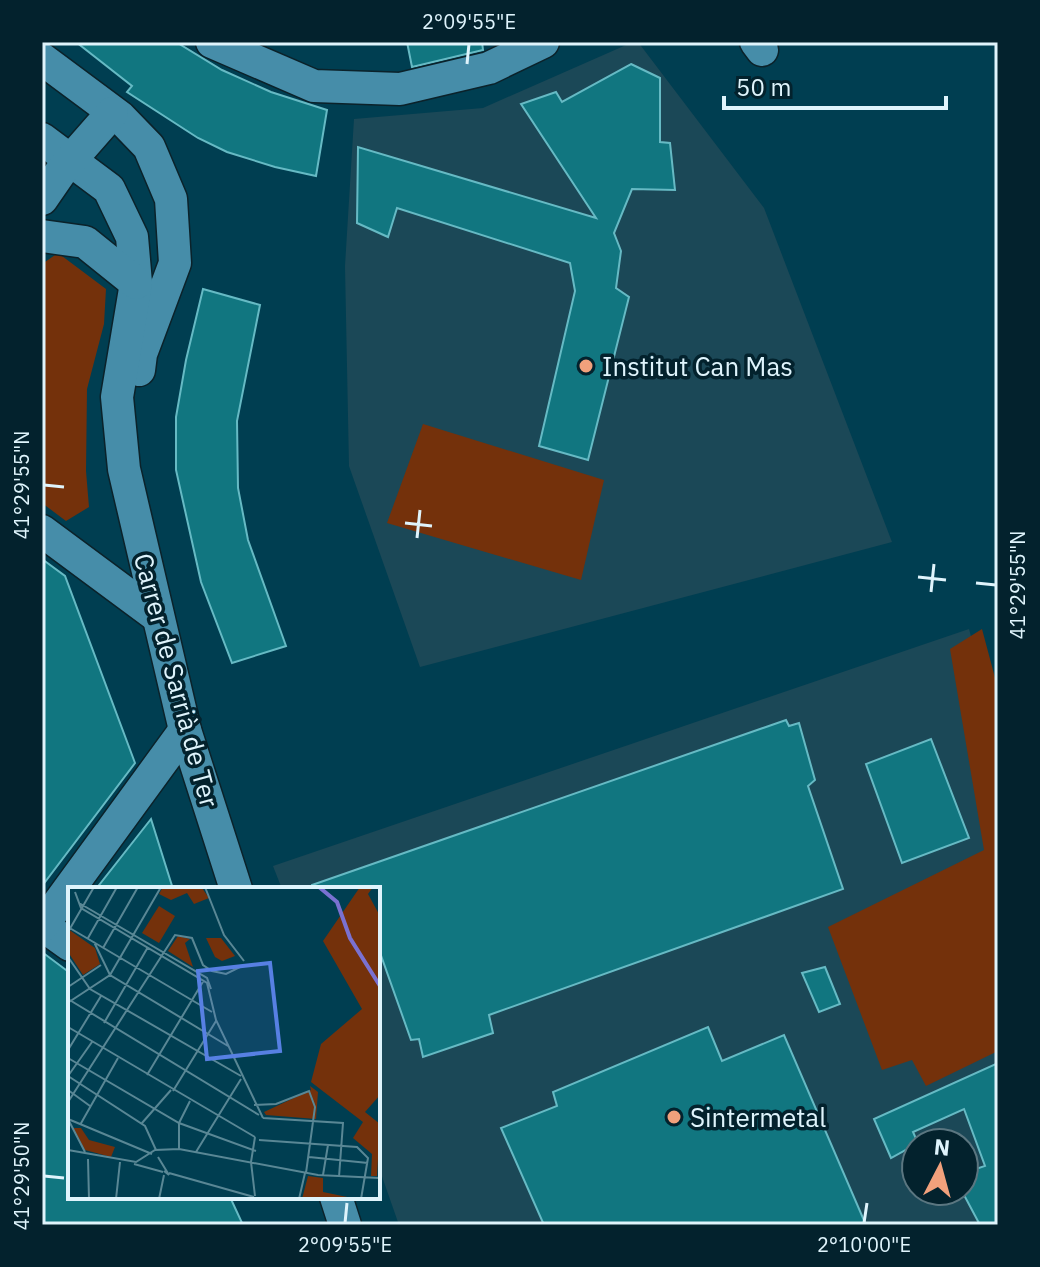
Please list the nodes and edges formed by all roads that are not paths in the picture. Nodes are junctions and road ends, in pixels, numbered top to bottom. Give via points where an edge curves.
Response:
1 (212, 42) edge
2 (543, 42) edge
3 (42, 59) edge
4 (107, 119) junction
5 (42, 139) edge
6 (70, 160) junction
7 (42, 199) edge
8 (42, 236) edge
9 (136, 283) junction
10 (124, 469) junction
11 (42, 531) edge
12 (158, 617) junction
13 (185, 730) junction
14 (70, 887) edge
15 (235, 887) edge
16 (68, 890) edge
17 (42, 925) edge
18 (68, 944) edge
19 (337, 1199) edge
20 (345, 1225) edge

1 - 2 street via 314,86 400,89 489,68
3 - 4 street, Carrer de Sarrià de Ter
4 - 6 street
4 - 10 street, Carrer de Sarrià de Ter via 120,117 149,147 171,199 175,263 141,354
5 - 6 street, Carrer de Sarrià de Ter
6 - 7 street
6 - 9 street, Carrer de Sarrià de Ter via 109,189 132,237
8 - 9 street via 85,242
9 - 10 street, Carrer de Sarrià de Ter via 117,397
10 - 12 street, Carrer de Sarrià de Ter
11 - 12 street
12 - 13 street, Carrer de Sarrià de Ter
13 - 14 street
13 - 15 street, Carrer de Sarrià de Ter
16 - 17 street
17 - 18 street
19 - 20 street

